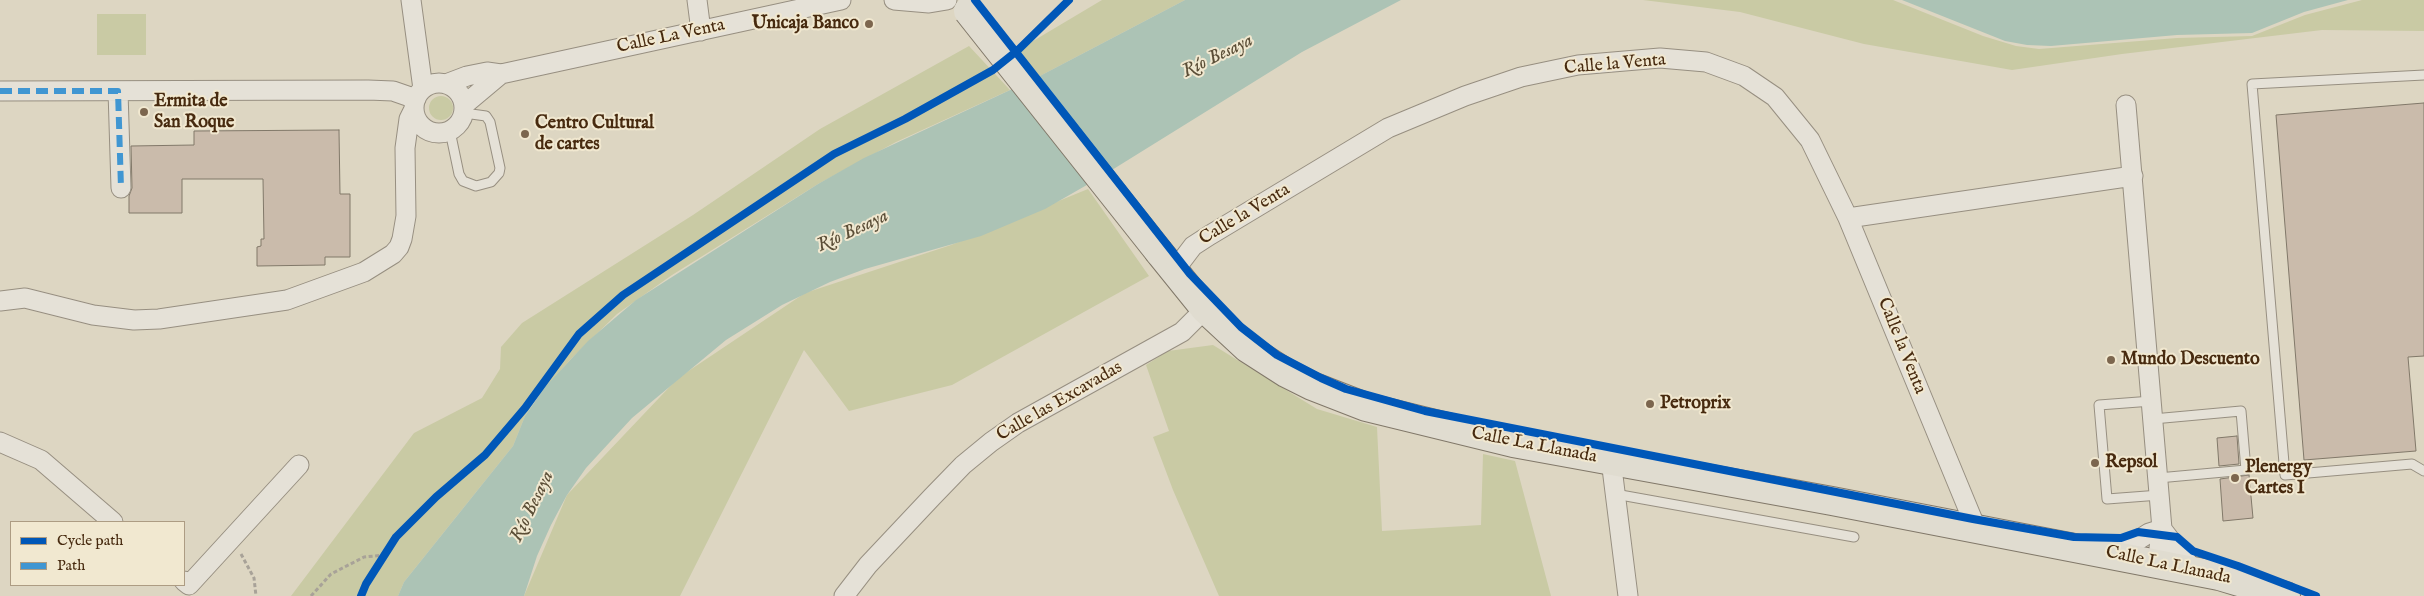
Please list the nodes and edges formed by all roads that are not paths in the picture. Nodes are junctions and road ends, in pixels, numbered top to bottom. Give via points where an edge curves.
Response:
1 (411, 0) edge
2 (697, 0) edge
3 (841, 0) edge
4 (894, 0) edge
5 (958, 4) edge
6 (701, 31) junction
7 (501, 74) junction
8 (2424, 75) edge
9 (446, 84) junction
10 (0, 91) edge
11 (118, 91) junction
12 (418, 99) junction
13 (2126, 105) dead end
14 (464, 109) junction
15 (426, 129) junction
16 (450, 130) junction
17 (405, 148) junction
18 (2133, 176) junction
19 (121, 188) dead end
20 (1848, 218) junction
21 (1167, 262) junction
22 (0, 300) edge
23 (1205, 309) junction
24 (2153, 410) junction
25 (0, 442) edge
26 (1611, 460) junction
27 (299, 465) dead end
28 (2424, 470) edge
29 (2159, 486) junction
30 (1615, 494) junction
31 (113, 521) edge
32 (1976, 528) junction
33 (2162, 528) junction
34 (1854, 537) dead end
35 (2115, 556) junction
36 (2181, 568) junction
37 (185, 582) edge
38 (2276, 594) edge
39 (844, 596) edge
40 (1628, 596) edge

1 - 12 street via 417,46
2 - 6 street
3 - 6 street, Calle La Venta
4 - 5 street
5 - 21 highway, Calle La Llanada, bridge
6 - 7 street, Calle La Venta
7 - 9 street, Calle La Venta via 487,72
7 - 14 street, Calle La Venta
8 - 28 lane via 2252,84 2285,475 2412,464
9 - 12 street via 437,84
9 - 14 street via 456,90
10 - 11 street
11 - 12 street via 376,90 393,91
11 - 19 street
12 - 15 street via 419,123
12 - 17 street via 409,119
13 - 18 street
14 - 16 street via 460,122
14 - 16 lane via 486,116 490,122 500,171 492,182 476,186 463,181
15 - 16 street via 438,133
15 - 17 street
17 - 22 street via 405,222 399,248 373,267 325,287 287,300 159,319 134,320 93,314 25,298
18 - 20 street
18 - 24 street
20 - 21 street, Calle la Venta via 1810,140 1775,96 1744,76 1706,62 1660,58 1578,65 1521,77 1465,96 1388,128
20 - 32 street, Calle la Venta
21 - 23 highway, Calle La Llanada
23 - 26 highway, Calle La Llanada via 1267,362 1312,386 1348,400 1394,416 1475,435
23 - 39 street, Calle las Excavadas via 1182,332 1018,423 991,442 932,497 868,565
24 - 29 street
24 - 29 lane via 2099,406 2107,499
24 - 29 lane via 2241,411 2246,470
25 - 31 street via 41,460
26 - 30 street
26 - 32 highway, Calle La Llanada
27 - 37 street via 189,585
29 - 33 street
30 - 34 lane
30 - 40 street
32 - 35 highway, Calle La Llanada
33 - 35 street
33 - 36 street
33 - 36 street via 2159,552
35 - 36 highway, Calle La Llanada
36 - 38 highway, Calle La Llanada

